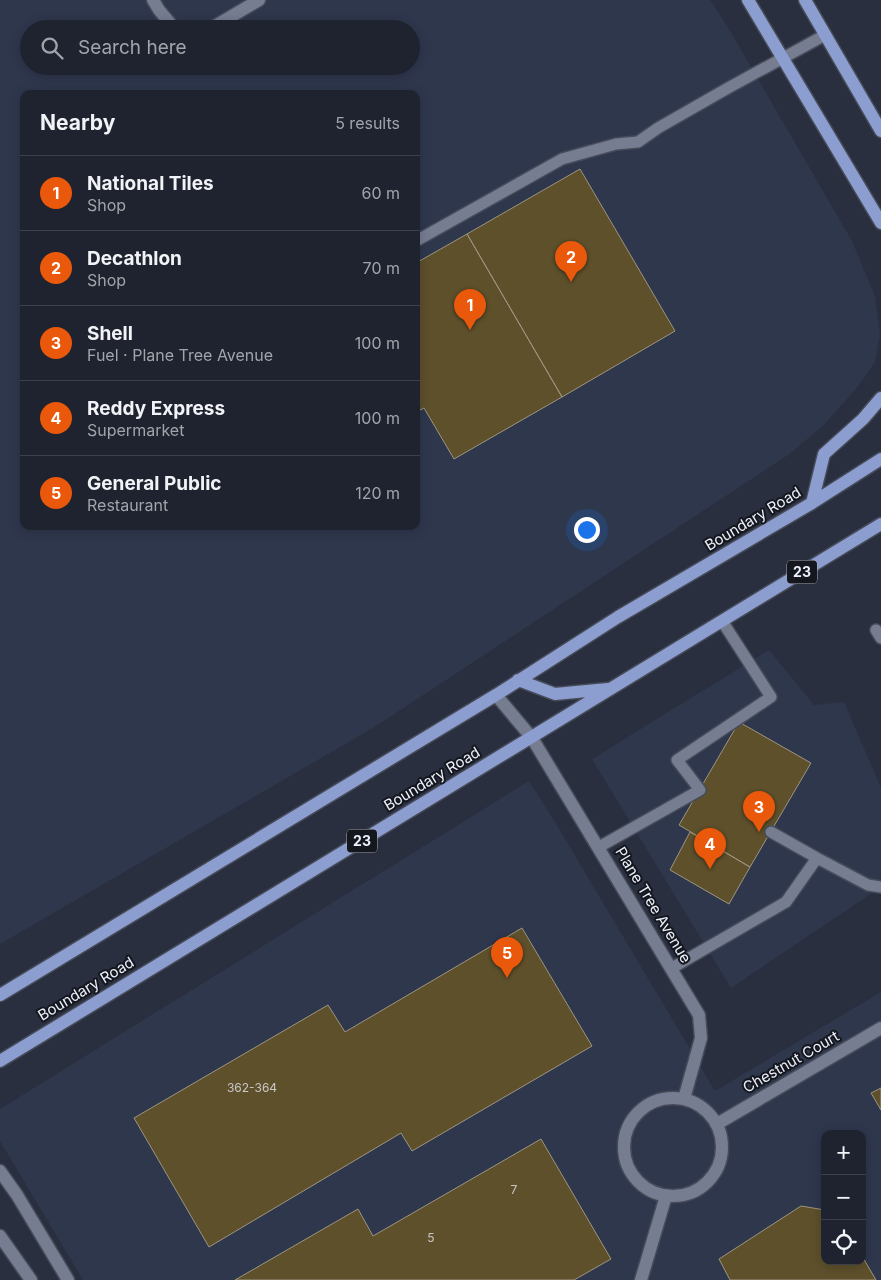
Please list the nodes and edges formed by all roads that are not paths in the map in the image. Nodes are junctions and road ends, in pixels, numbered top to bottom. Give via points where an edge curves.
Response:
1 (153, 0) edge
2 (259, 0) edge
3 (748, 0) edge
4 (805, 0) edge
5 (167, 20) edge
6 (225, 20) edge
7 (826, 35) junction
8 (783, 58) junction
9 (881, 131) edge
10 (881, 222) edge
11 (420, 239) edge
12 (881, 398) edge
13 (881, 459) edge
14 (812, 503) junction
15 (881, 524) edge
16 (722, 621) junction
17 (518, 680) junction
18 (611, 689) junction
19 (496, 694) junction
20 (532, 738) junction
21 (771, 832) dead end
22 (599, 847) junction
23 (817, 858) junction
24 (881, 887) edge
25 (672, 968) junction
26 (0, 995) edge
27 (881, 1028) edge
28 (0, 1061) edge
29 (684, 1099) junction
30 (717, 1124) junction
31 (0, 1172) edge
32 (666, 1196) junction
33 (0, 1236) edge
34 (31, 1280) edge
35 (68, 1280) edge
36 (641, 1280) edge

1 - 5 street
2 - 6 street
3 - 8 main road
4 - 7 main road
7 - 8 lane
7 - 9 main road
8 - 10 main road
8 - 11 lane via 638,142 616,144 562,159
12 - 14 main road via 824,454
13 - 14 main road, Boundary Road
14 - 17 main road, Boundary Road
15 - 16 main road, Boundary Road / 23
16 - 18 main road, Boundary Road / 23
16 - 22 lane via 770,697 676,760 700,790
17 - 18 main road via 555,694
17 - 19 main road, Boundary Road
18 - 20 main road, Boundary Road / 23
19 - 20 street, Plane Tree Avenue
19 - 26 main road, Boundary Road
20 - 22 street, Plane Tree Avenue
20 - 28 main road, Boundary Road / 23
21 - 23 lane
22 - 25 street, Plane Tree Avenue
23 - 24 lane via 868,885
23 - 25 lane via 786,902
25 - 29 street, Plane Tree Avenue via 699,1015 701,1038
27 - 30 street, Chestnut Court
29 - 30 street via 700,1106
29 - 32 street via 667,1098 650,1104 637,1114 627,1131 624,1148 627,1165 636,1180 650,1191
30 - 32 street via 722,1140 722,1157 715,1174 704,1186 689,1194
31 - 35 street
32 - 36 street
33 - 34 street

